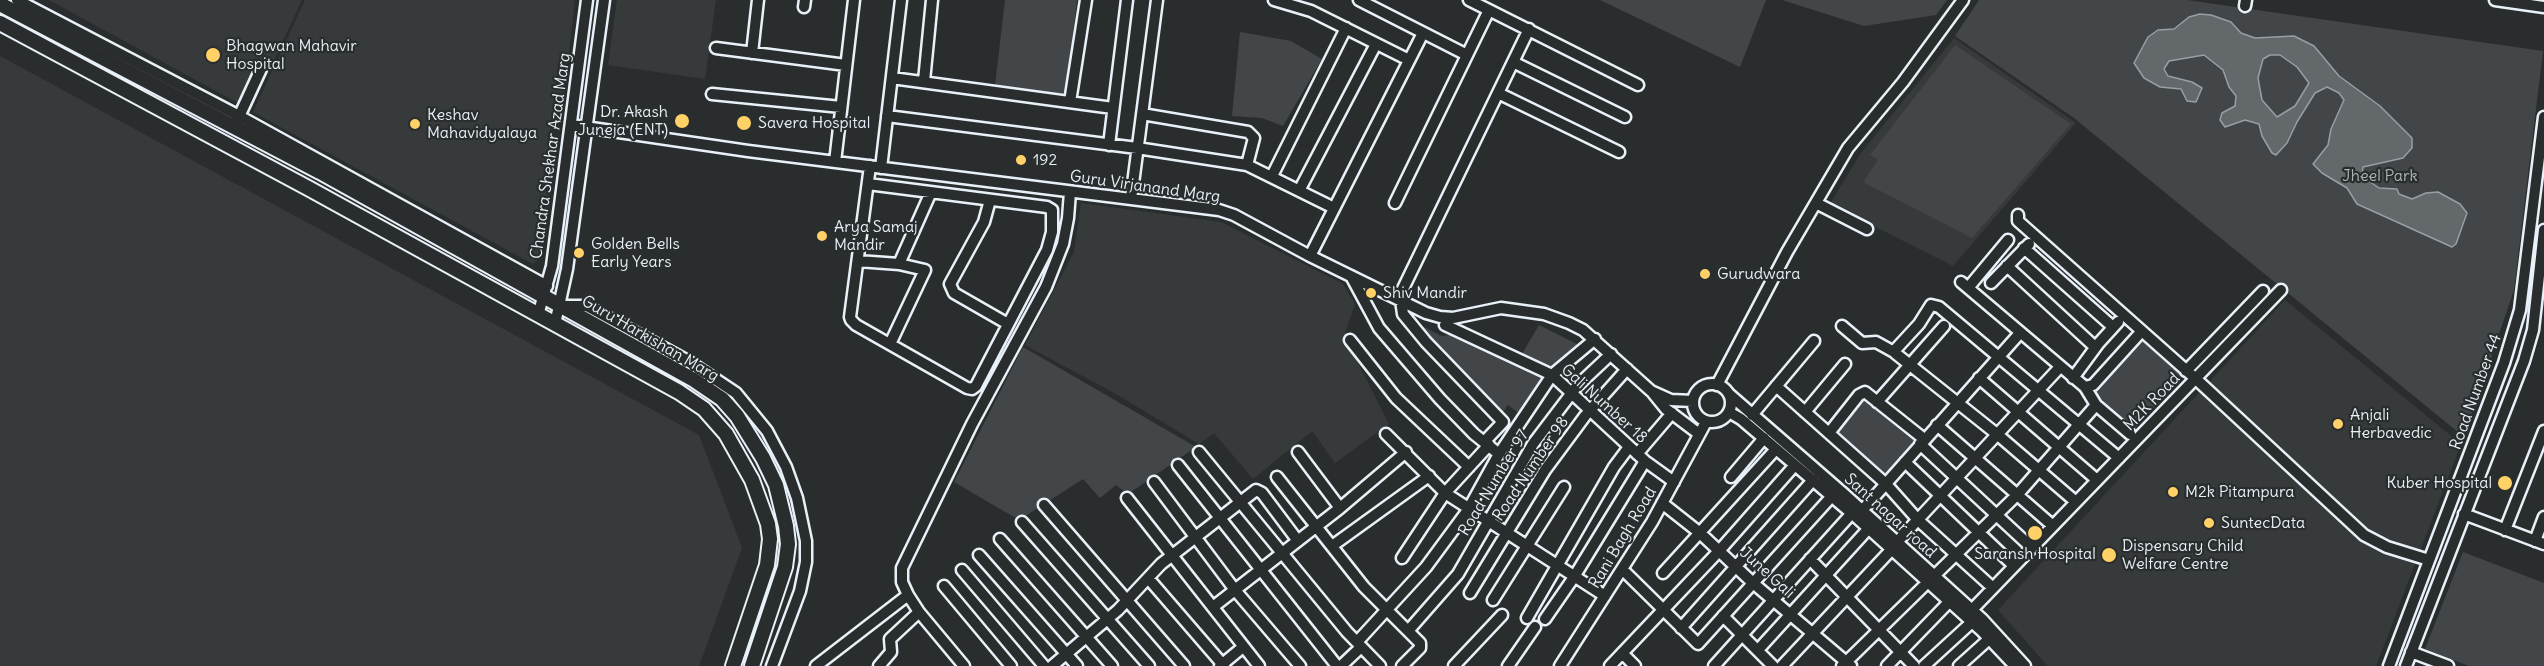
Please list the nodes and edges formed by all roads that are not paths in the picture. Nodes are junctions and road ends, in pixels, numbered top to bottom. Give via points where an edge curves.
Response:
1 (17, 0) edge
2 (587, 0) edge
3 (604, 0) edge
4 (758, 0) edge
5 (854, 0) edge
6 (901, 0) edge
7 (932, 0) edge
8 (1086, 0) edge
9 (1127, 0) edge
10 (1157, 0) edge
11 (1274, 0) edge
12 (1359, 0) edge
13 (1469, 0) edge
14 (1963, 0) edge
15 (2495, 0) edge
16 (0, 4) edge
17 (2544, 7) edge
18 (33, 9) edge
19 (1489, 10) junction
20 (0, 23) edge
21 (1346, 28) junction
22 (1529, 29) junction
23 (1423, 33) junction
24 (74, 43) junction
25 (1376, 44) junction
26 (716, 48) dead end
27 (752, 53) junction
28 (1467, 55) junction
29 (65, 60) junction
30 (1409, 60) junction
31 (1513, 62) junction
32 (846, 65) junction
33 (261, 69) dead end
34 (892, 78) junction
35 (924, 81) junction
36 (1638, 85) dead end
37 (1498, 93) junction
38 (712, 94) dead end
39 (1070, 102) junction
40 (841, 107) junction
41 (1113, 108) junction
42 (1142, 114) junction
43 (887, 116) junction
44 (1625, 117) dead end
45 (2544, 117) edge
46 (237, 121) junction
47 (571, 125) junction
48 (586, 128) junction
49 (1109, 145) junction
50 (1137, 148) junction
51 (1619, 152) dead end
52 (835, 162) junction
53 (1246, 165) junction
54 (875, 167) junction
55 (1272, 176) junction
56 (868, 184) junction
57 (1300, 189) junction
58 (931, 192) junction
59 (1070, 192) junction
60 (1131, 199) junction
61 (990, 200) junction
62 (1816, 202) junction
63 (1395, 203) dead end
64 (1334, 208) junction
65 (2018, 216) dead end
66 (1867, 229) dead end
67 (2544, 230) edge
68 (2008, 240) dead end
69 (1310, 256) junction
70 (2542, 259) edge
71 (858, 261) junction
72 (899, 264) junction
73 (2007, 266) junction
74 (1351, 276) junction
75 (1991, 283) dead end
76 (2281, 290) dead end
77 (545, 291) junction
78 (2263, 291) dead end
79 (1399, 300) junction
80 (560, 306) junction
81 (2521, 306) junction
82 (2540, 311) edge
83 (538, 315) junction
84 (2123, 316) junction
85 (555, 324) junction
86 (1008, 324) junction
87 (1445, 325) dead end
88 (1842, 326) dead end
89 (1944, 326) dead end
90 (2114, 327) junction
91 (2140, 332) junction
92 (2020, 333) junction
93 (1595, 339) junction
94 (1350, 340) dead end
95 (1814, 341) dead end
96 (890, 344) junction
97 (2095, 347) junction
98 (1894, 352) junction
99 (1611, 354) junction
100 (1999, 356) junction
101 (1845, 364) dead end
102 (1910, 365) junction
103 (2060, 367) junction
104 (1627, 369) junction
105 (2186, 371) junction
106 (1552, 375) junction
107 (1979, 378) junction
108 (2073, 378) junction
109 (2196, 379) junction
110 (1717, 385) junction
111 (1776, 386) junction
112 (2085, 387) junction
113 (2039, 390) junction
114 (1651, 391) junction
115 (1572, 394) junction
116 (1729, 394) junction
117 (1693, 400) junction
118 (1877, 402) junction
119 (1958, 402) junction
120 (2096, 405) junction
121 (1590, 411) junction
122 (1729, 412) junction
123 (1805, 412) junction
124 (1672, 413) junction
125 (2018, 413) junction
126 (1752, 415) junction
127 (1706, 422) junction
128 (1937, 425) junction
129 (2079, 425) junction
130 (2544, 431) edge
131 (1829, 433) junction
132 (1386, 434) dead end
133 (1699, 434) junction
134 (2130, 434) dead end
135 (1998, 435) junction
136 (1764, 438) junction
137 (1922, 442) junction
138 (1487, 444) junction
139 (2060, 447) junction
140 (1776, 449) junction
141 (1199, 452) dead end
142 (1298, 452) dead end
143 (1406, 452) junction
144 (1499, 453) junction
145 (1637, 454) junction
146 (2119, 458) junction
147 (1976, 459) junction
148 (1905, 462) junction
149 (1178, 465) dead end
150 (1795, 465) junction
151 (1469, 467) junction
152 (2040, 470) junction
153 (1429, 476) junction
154 (1277, 477) dead end
155 (1731, 477) dead end
156 (1957, 478) junction
157 (1813, 480) junction
158 (2097, 480) junction
159 (1154, 482) dead end
160 (1674, 482) junction
161 (1886, 484) junction
162 (1564, 487) dead end
163 (1445, 493) junction
164 (2018, 494) junction
165 (1833, 496) junction
166 (1939, 497) junction
167 (1127, 498) dead end
168 (1240, 502) junction
169 (2076, 502) junction
170 (1662, 503) junction
171 (1044, 505) dead end
172 (1340, 508) junction
173 (1468, 510) junction
174 (1857, 513) junction
175 (1998, 514) junction
176 (2464, 514) junction
177 (2544, 517) edge
178 (1220, 518) junction
179 (1918, 520) junction
180 (1022, 522) dead end
181 (1490, 522) junction
182 (2053, 526) junction
183 (1316, 527) junction
184 (1869, 528) junction
185 (2505, 530) junction
186 (1506, 533) junction
187 (1700, 533) junction
188 (1978, 533) junction
189 (1196, 537) junction
190 (1000, 538) dead end
191 (1298, 541) junction
192 (2539, 543) edge
193 (1894, 545) junction
194 (1332, 546) junction
195 (1527, 546) junction
196 (2032, 548) junction
197 (1719, 551) junction
198 (1282, 553) junction
199 (980, 555) dead end
200 (1173, 555) junction
201 (1956, 555) junction
202 (1402, 558) dead end
203 (1810, 559) junction
204 (2429, 560) junction
205 (1736, 565) junction
206 (1557, 566) junction
207 (2014, 566) junction
208 (1622, 569) junction
209 (962, 570) dead end
210 (1260, 571) junction
211 (1664, 573) dead end
212 (1826, 575) junction
213 (1574, 577) junction
214 (1148, 578) junction
215 (1932, 579) junction
216 (1753, 583) junction
217 (944, 586) dead end
218 (1993, 588) junction
219 (1235, 590) junction
220 (1470, 593) dead end
221 (908, 595) junction
222 (1605, 596) junction
223 (1846, 598) junction
224 (1127, 600) junction
225 (1493, 600) dead end
226 (1773, 600) junction
227 (1950, 602) junction
228 (1213, 607) junction
229 (1662, 609) junction
230 (1387, 610) junction
231 (919, 612) junction
232 (1791, 614) junction
233 (1502, 615) dead end
234 (1723, 616) junction
235 (1970, 616) junction
236 (1527, 618) dead end
237 (1108, 619) junction
238 (1545, 619) dead end
239 (1535, 627) dead end
240 (1681, 627) junction
241 (1879, 629) junction
242 (1408, 631) junction
243 (1812, 634) junction
244 (1742, 635) junction
245 (1087, 637) junction
246 (1989, 639) junction
247 (1359, 645) junction
248 (1243, 647) junction
249 (1758, 650) junction
250 (1901, 652) junction
251 (2411, 652) junction
252 (1622, 653) junction
253 (1066, 654) junction
254 (1406, 662) edge
255 (1767, 664) edge
256 (1846, 664) edge
257 (1222, 665) edge
258 (733, 666) edge
259 (752, 666) edge
260 (772, 666) edge
261 (816, 666) edge
262 (879, 666) edge
263 (964, 666) edge
264 (1011, 666) edge
265 (1044, 666) edge
266 (1052, 666) edge
267 (1077, 666) edge
268 (1112, 666) edge
269 (1149, 666) edge
270 (1184, 666) edge
271 (1259, 666) edge
272 (1300, 666) edge
273 (1339, 666) edge
274 (1380, 666) edge
275 (1419, 666) edge
276 (1454, 666) edge
277 (1508, 666) edge
278 (1560, 666) edge
279 (1610, 666) edge
280 (1635, 666) edge
281 (1714, 666) edge
282 (1782, 666) edge
283 (1887, 666) edge
284 (1914, 666) edge
285 (1924, 666) edge
286 (1959, 666) edge
287 (2014, 666) edge
288 (2025, 666) edge
289 (2389, 666) edge
290 (2406, 666) edge
291 (2448, 666) edge

1 - 18 street
2 - 47 street, Chandra Shekhar Azad Marg
3 - 48 street, Chandra Shekhar Azad Marg
4 - 27 street
5 - 32 street
6 - 34 street
7 - 35 street
8 - 39 street
9 - 41 street
10 - 42 street
11 - 21 street via 1311,11
12 - 23 street
13 - 19 street
14 - 62 street via 1848,148
15 - 17 street
16 - 18 main road, Guru Harkishan Marg
18 - 24 main road, Guru Harkishan Marg
18 - 46 street
19 - 22 street
19 - 28 street
20 - 29 main road, Guru Harkishan Marg
21 - 25 street
21 - 55 street
22 - 31 street
22 - 36 street
23 - 28 street
23 - 30 street
24 - 29 main road
24 - 46 main road, Guru Harkishan Marg
25 - 30 street
25 - 57 street
26 - 27 street
27 - 32 street
28 - 63 street
29 - 83 main road, Guru Harkishan Marg
30 - 64 street
31 - 37 street
31 - 44 street
32 - 40 street
33 - 46 street
34 - 35 street
34 - 43 street
35 - 39 street
37 - 51 street
37 - 79 street
38 - 40 street
39 - 41 street
40 - 52 street
41 - 49 street
42 - 50 street
42 - 53 street via 1248,132 1254,138
43 - 49 street
43 - 54 street
45 - 81 street, Road Number 44
46 - 77 main road, Guru Harkishan Marg
47 - 48 street, Guru Virjanand Marg
47 - 77 street, Chandra Shekhar Azad Marg via 552,266
48 - 52 street, Guru Virjanand Marg
48 - 80 street, Chandra Shekhar Azad Marg
49 - 50 street
50 - 53 street
50 - 60 street
52 - 54 street, Guru Virjanand Marg
53 - 55 street
54 - 56 street
54 - 59 street, Guru Virjanand Marg
55 - 57 street
56 - 58 street
56 - 71 street
57 - 64 street
58 - 61 street
58 - 72 street
59 - 60 street, Guru Virjanand Marg
59 - 221 street via 1063,244 1046,287 906,557 902,582
60 - 69 street, Guru Virjanand Marg via 1219,210
61 - 86 street via 984,222 950,284 954,293
61 - 86 street via 1047,207 1053,213 1047,250
62 - 66 street
62 - 110 street
64 - 69 street
65 - 84 street via 2018,221
67 - 70 street, Road Number 44
68 - 92 street via 1964,285
69 - 74 street, Guru Virjanand Marg
70 - 82 street, Road Number 44
71 - 72 street
71 - 96 street via 851,320
72 - 96 street via 921,268 925,273
73 - 75 street
73 - 90 street via 2028,245
73 - 97 street
74 - 79 street, Guru Virjanand Marg
74 - 138 street via 1379,328 1440,399
76 - 109 street
77 - 80 main road, Guru Harkishan Marg
77 - 83 street, Chandra Shekhar Azad Marg
78 - 105 street
79 - 93 street, Guru Virjanand Marg via 1440,317 1501,308 1536,312 1569,323
79 - 138 street via 1403,314 1426,342 1503,422
80 - 85 street, Chandra Shekhar Azad Marg
80 - 259 main road, Guru Harkishan Marg via 722,399 763,459 782,504 787,556
80 - 260 street via 587,306 687,361 736,393 766,430 786,467 806,542 800,591
81 - 82 street
81 - 204 street, Road Number 44 via 2504,363
82 - 176 street, Road Number 44
83 - 85 main road, Guru Harkishan Marg
84 - 90 street
84 - 91 street
85 - 258 main road, Guru Harkishan Marg via 704,409 726,434 752,480 768,524 769,550
86 - 96 street via 972,389
87 - 106 street, Gali Number 18
88 - 98 street via 1862,343 1876,342
89 - 102 street
90 - 97 street
91 - 105 street
91 - 112 street via 2093,385
92 - 100 street
92 - 103 street
93 - 99 street, Guru Virjanand Marg
93 - 106 street
94 - 151 street via 1396,398
95 - 111 street
97 - 108 street
98 - 100 street via 1933,304
98 - 102 street
99 - 104 street, Guru Virjanand Marg
99 - 115 street, Road Number 97
100 - 107 street
100 - 113 street
101 - 123 street
102 - 118 street
102 - 119 street
103 - 108 street
103 - 113 street
104 - 114 street, Guru Virjanand Marg
104 - 121 street, Road Number 98
105 - 109 street
106 - 115 street, Gali Number 18
106 - 144 street
107 - 119 street
107 - 125 street
108 - 112 street
109 - 146 street, M2K Road
109 - 204 street, M2K Road via 2364,535
110 - 116 street
110 - 117 street via 1703,386
111 - 123 street
111 - 126 street
112 - 120 street
113 - 125 street
113 - 129 street
114 - 117 street, Guru Virjanand Marg via 1671,400
114 - 124 street, Guru Virjanand Marg
115 - 121 street, Gali Number 18
115 - 181 street, Road Number 97 via 1533,444
116 - 122 street
116 - 126 street, Sant nagar road
117 - 127 street via 1695,412
118 - 131 street via 1869,394 1861,393
118 - 137 street
119 - 128 street
119 - 135 street
120 - 129 street
120 - 134 street
121 - 145 street, Gali Number 18
121 - 186 street, Road Number 98 via 1545,470
122 - 127 street via 1721,420
122 - 136 street, Sant nagar road
123 - 131 street
124 - 133 street, Guru Virjanand Marg
124 - 145 street
125 - 135 street
125 - 139 street
126 - 174 street, Sant nagar road
127 - 133 street, Rani Bagh Road
128 - 137 street
128 - 147 street
129 - 139 street
129 - 146 street
130 - 185 street
131 - 161 street
132 - 143 street
133 - 160 street, Rani Bagh Road
135 - 147 street
135 - 152 street
136 - 140 street, Sant nagar road
136 - 155 street
137 - 148 street
137 - 156 street
138 - 144 street
138 - 151 street
139 - 152 street
139 - 158 street
140 - 150 street, Sant nagar road
140 - 187 street
141 - 168 street
142 - 172 street
143 - 153 street
143 - 172 street
144 - 173 street
145 - 160 street, Gali Number 18
145 - 206 street via 1614,467
145 - 213 street
146 - 158 street, M2K Road
147 - 156 street
147 - 164 street
148 - 161 street
148 - 166 street
149 - 178 street
150 - 157 street, Sant nagar road
150 - 197 street
151 - 163 street
152 - 164 street
152 - 169 street
153 - 163 street
153 - 194 street
154 - 183 street
156 - 166 street
156 - 175 street
157 - 165 street, Sant nagar road
157 - 205 street
158 - 169 street, M2K Road
159 - 189 street
160 - 170 street, Rani Bagh Road
161 - 174 street
161 - 179 street
162 - 195 street
163 - 173 street
163 - 202 street
164 - 175 street
164 - 182 street
165 - 174 street, Sant nagar road
165 - 216 street
166 - 179 street
166 - 188 street
167 - 200 street
168 - 178 street
168 - 191 street via 1260,490
168 - 198 street
169 - 182 street, M2K Road
170 - 187 street, June Gali
170 - 208 street, Rani Bagh Road
171 - 224 street
172 - 183 street
173 - 181 street
173 - 230 street via 1426,567
174 - 184 street, Sant nagar road
174 - 193 street, Sant nagar road
174 - 203 street
175 - 188 street
175 - 196 street
176 - 185 street
176 - 251 street, Road Number 44
177 - 192 street
178 - 189 street
178 - 210 street
179 - 193 street
179 - 201 street
180 - 237 street
181 - 186 street
181 - 242 street, Road Number 97 via 1458,574
182 - 196 street, M2K Road
183 - 191 street
183 - 194 street
184 - 193 street, Sant nagar road
184 - 212 street
185 - 192 street
186 - 195 street
186 - 220 street, Road Number 98
187 - 197 street, June Gali
187 - 211 street
188 - 201 street
188 - 207 street
189 - 200 street
189 - 219 street
190 - 245 street
191 - 198 street
193 - 215 street, Sant nagar road
193 - 223 street
194 - 230 street
195 - 206 street
195 - 225 street
196 - 207 street, M2K Road
197 - 205 street, June Gali
197 - 229 street
198 - 210 street
198 - 247 street
199 - 253 street
200 - 214 street
200 - 228 street
201 - 215 street
201 - 218 street
203 - 212 street
203 - 226 street
204 - 289 street, Road Number 44
205 - 216 street, June Gali
205 - 240 street
206 - 213 street
206 - 236 street
207 - 218 street, M2K Road
208 - 222 street, Rani Bagh Road
208 - 229 street
209 - 265 street
210 - 219 street
210 - 273 street
212 - 223 street
212 - 232 street
213 - 222 street
213 - 238 street
214 - 224 street
214 - 257 street
215 - 227 street, Sant nagar road
215 - 235 street, Sant nagar road
215 - 241 street
216 - 226 street, June Gali
216 - 234 street
217 - 264 street
218 - 235 street, M2K Road
219 - 228 street
219 - 272 street
221 - 231 street
221 - 261 street
222 - 278 street, Rani Bagh Road
223 - 241 street
223 - 243 street
224 - 237 street
224 - 270 street
226 - 232 street, June Gali
226 - 244 street
227 - 235 street, Sant nagar road
227 - 250 street
228 - 248 street
229 - 240 street
229 - 252 street
230 - 242 street
230 - 247 street
231 - 262 street via 890,639 891,652
231 - 263 street
232 - 243 street, June Gali
232 - 249 street
233 - 276 street
234 - 240 street via 1698,644
234 - 244 street
235 - 246 street, Sant nagar road
235 - 285 street, M2K Road
235 - 288 street, Sant nagar road
237 - 245 street
237 - 269 street
239 - 277 street
241 - 250 street
241 - 256 street
242 - 254 street via 1421,644
243 - 256 street, June Gali
243 - 282 street
244 - 249 street
244 - 281 street
245 - 253 street
245 - 268 street
246 - 286 street
246 - 287 street, Sant nagar road
247 - 273 street
247 - 274 street
248 - 257 street
248 - 271 street
249 - 255 street
250 - 283 street
250 - 284 street
251 - 290 street, Road Number 44
251 - 291 street
252 - 279 street
252 - 280 street
253 - 266 street
253 - 267 street
254 - 275 street

